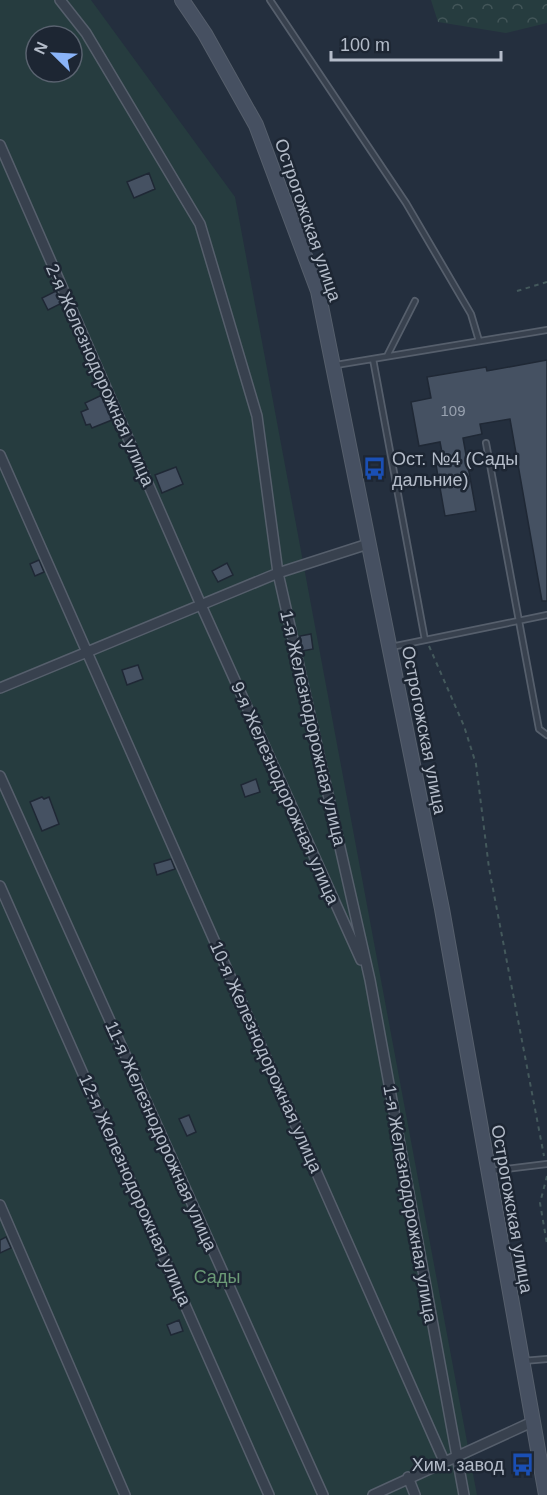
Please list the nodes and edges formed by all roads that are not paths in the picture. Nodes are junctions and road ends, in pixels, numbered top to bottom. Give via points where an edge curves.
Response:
1 (60, 0) edge
2 (182, 0) edge
3 (270, 0) edge
4 (0, 145) edge
5 (415, 301) dead end
6 (547, 330) edge
7 (479, 341) junction
8 (387, 356) junction
9 (373, 359) junction
10 (334, 366) junction
11 (486, 443) dead end
12 (0, 454) edge
13 (368, 544) junction
14 (278, 573) junction
15 (201, 605) junction
16 (547, 615) edge
17 (518, 621) junction
18 (425, 640) junction
19 (388, 648) junction
20 (87, 652) junction
21 (0, 688) edge
22 (547, 735) edge
23 (0, 777) edge
24 (0, 886) edge
25 (370, 980) junction
26 (547, 1164) edge
27 (488, 1171) junction
28 (0, 1205) edge
29 (547, 1359) edge
30 (521, 1361) junction
31 (531, 1422) junction
32 (542, 1445) edge
33 (456, 1456) junction
34 (444, 1461) junction
35 (408, 1477) junction
36 (125, 1495) edge
37 (269, 1495) edge
38 (323, 1495) edge
39 (373, 1495) edge
40 (416, 1495) edge
41 (464, 1495) edge
42 (546, 1495) edge

1 - 14 street, 1-я Железнодорожная улица via 86,33 200,224 257,416
2 - 10 street, Острогожская улица via 256,125 318,291
3 - 7 lane via 406,203 471,314
4 - 15 street, 2-я Железнодорожная улица
5 - 8 lane
6 - 7 lane
7 - 8 lane
8 - 9 lane
9 - 10 lane
9 - 18 lane
10 - 13 street, Острогожская улица
11 - 17 lane
12 - 20 street, 10-я Железнодорожная улица
13 - 14 street
13 - 19 street, Острогожская улица
14 - 15 street
14 - 25 street, 1-я Железнодорожная улица
15 - 20 street
15 - 25 street, 9-я Железнодорожная улица
16 - 17 lane
17 - 18 lane
17 - 22 lane via 539,729
18 - 19 lane
19 - 27 street, Острогожская улица via 441,909
20 - 21 street
20 - 34 street, 10-я Железнодорожная улица
23 - 38 street, 11-я Железнодорожная улица
24 - 37 street, 12-я Железнодорожная улица
25 - 33 street, 1-я Железнодорожная улица
26 - 27 lane
27 - 30 street, Острогожская улица
28 - 36 street
29 - 30 lane
30 - 31 street, Острогожская улица
31 - 32 street, Острогожская улица
31 - 33 street
32 - 42 street, Острогожская улица
33 - 34 street
33 - 41 street, 1-я Железнодорожная улица
34 - 35 street
35 - 39 street
35 - 40 street

